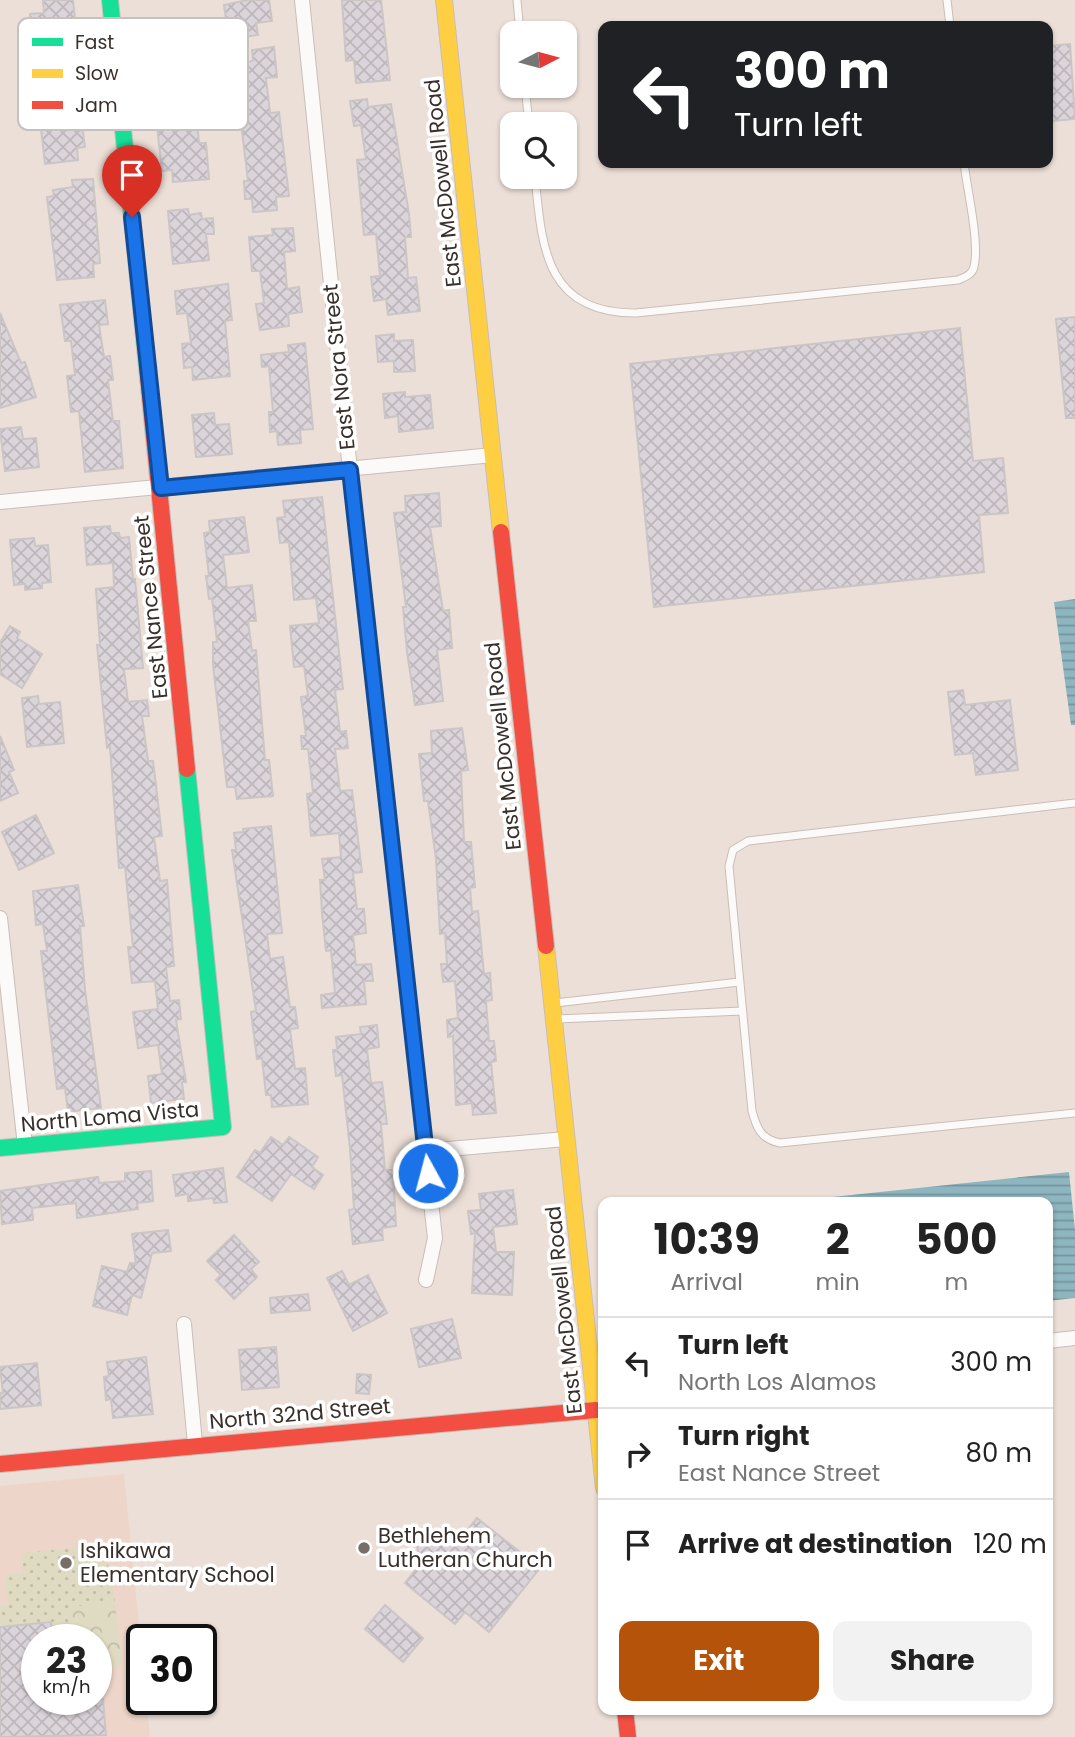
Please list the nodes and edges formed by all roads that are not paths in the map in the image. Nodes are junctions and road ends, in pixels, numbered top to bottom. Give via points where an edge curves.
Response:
1 (110, 0) edge
2 (302, 0) edge
3 (444, 0) edge
4 (517, 0) edge
5 (947, 0) edge
6 (112, 18) edge
7 (519, 21) edge
8 (949, 21) edge
9 (124, 130) edge
10 (965, 168) edge
11 (536, 189) edge
12 (493, 455) junction
13 (350, 470) junction
14 (161, 488) junction
15 (0, 502) edge
16 (1075, 803) edge
17 (0, 918) edge
18 (739, 982) junction
19 (553, 1011) junction
20 (741, 1011) junction
21 (1075, 1113) edge
22 (223, 1127) joint
23 (566, 1139) junction
24 (25, 1146) junction
25 (0, 1148) edge
26 (425, 1151) junction
27 (426, 1280) dead end
28 (184, 1324) dead end
29 (1075, 1338) edge
30 (1053, 1340) edge
31 (598, 1393) edge
32 (598, 1409) edge
33 (195, 1444) junction
34 (0, 1464) edge
35 (626, 1715) edge
36 (628, 1737) edge

1 - 6 street, East Nance Street
2 - 13 street, East Nora Street
3 - 12 street, East McDowell Road
4 - 7 lane
5 - 8 lane
9 - 14 street, East Nance Street
10 - 11 lane via 974,247 971,275 958,280 636,313 619,313 582,299 557,281 541,238
12 - 13 street
12 - 19 street, East McDowell Road
13 - 14 street
13 - 26 street, East Nora Street
14 - 15 street
14 - 22 street, East Nance Street
16 - 18 lane via 748,841 733,850 729,866
17 - 24 street
18 - 19 lane
18 - 20 lane
19 - 20 lane
19 - 23 street, East McDowell Road
20 - 21 lane via 752,1111 766,1140 780,1143
22 - 24 street, North Loma Vista
23 - 26 street
23 - 31 street, East McDowell Road
24 - 25 street, North Loma Vista
26 - 27 street, East Nora Street via 435,1238
28 - 33 street
29 - 30 street
32 - 33 street, North 32nd Street
33 - 34 street, North 32nd Street
35 - 36 street

